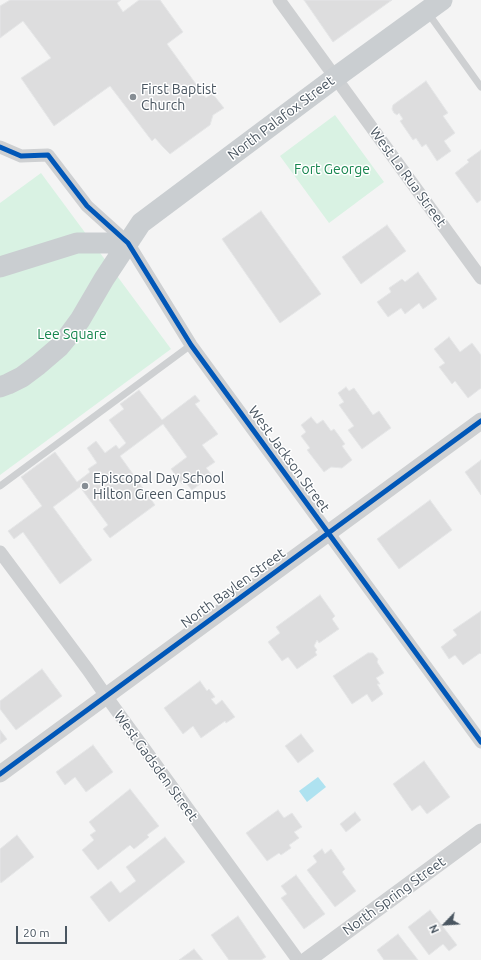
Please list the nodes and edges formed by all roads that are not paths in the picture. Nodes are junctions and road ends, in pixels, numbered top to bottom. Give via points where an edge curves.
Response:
1 (279, 0) edge
2 (434, 6) edge
3 (336, 77) junction
4 (481, 87) edge
5 (0, 147) edge
6 (128, 243) junction
7 (0, 267) edge
8 (481, 278) edge
9 (191, 345) junction
10 (0, 387) edge
11 (481, 421) edge
12 (0, 486) edge
13 (328, 533) junction
14 (0, 552) edge
15 (106, 696) junction
16 (481, 742) edge
17 (0, 774) edge
18 (481, 832) edge
19 (298, 960) edge
20 (307, 960) edge

1 - 3 street, West La Rua Street
2 - 3 main road, North Palafox Street
2 - 4 lane
3 - 6 main road, North Palafox Street via 141,223
3 - 8 street, West La Rua Street
5 - 6 street, West Jackson Street via 21,156 48,155 86,206
6 - 7 main road via 77,243
6 - 9 street, West Jackson Street
6 - 10 main road, North Palafox Street via 80,320 59,347 33,369
9 - 12 lane
9 - 13 street, West Jackson Street
11 - 13 street, North Baylen Street
13 - 15 street, North Baylen Street
13 - 16 street, West Jackson Street
14 - 15 street, West Gadsden Street
15 - 17 street, North Baylen Street
15 - 19 street, West Gadsden Street
18 - 20 street, North Spring Street

